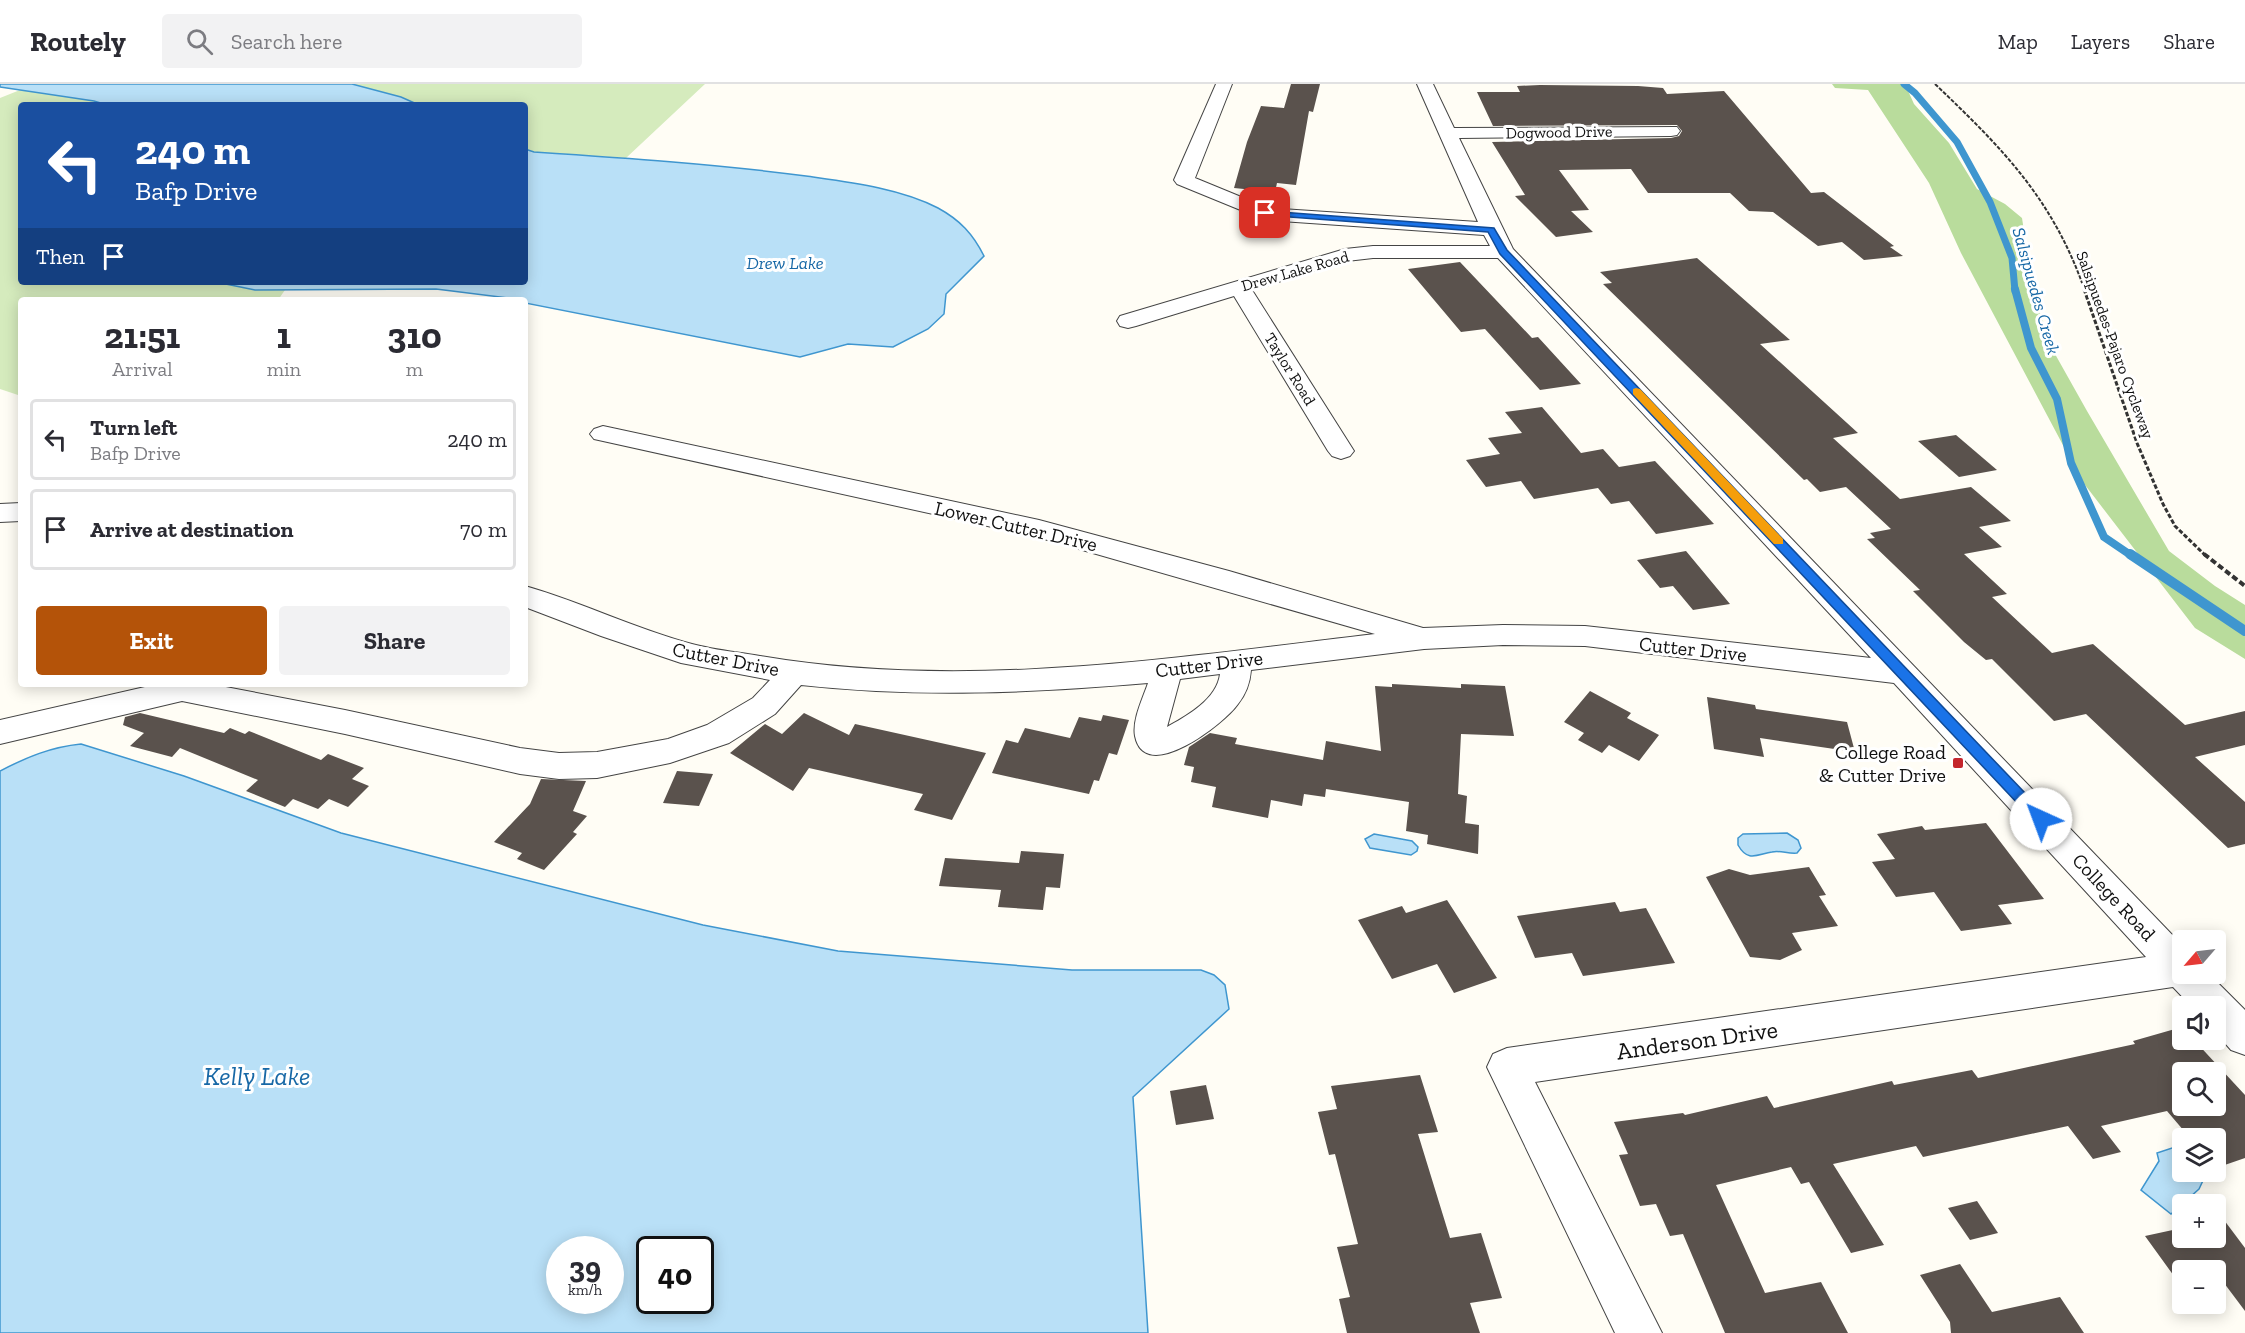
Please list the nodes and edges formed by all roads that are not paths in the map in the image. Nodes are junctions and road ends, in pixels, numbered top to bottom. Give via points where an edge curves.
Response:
1 (1224, 84) edge
2 (1425, 84) edge
3 (1671, 131) dead end
4 (1447, 133) junction
5 (1497, 241) junction
6 (1239, 286) junction
7 (1128, 321) dead end
8 (603, 434) dead end
9 (1341, 451) dead end
10 (18, 512) edge
11 (0, 513) edge
12 (528, 597) edge
13 (1424, 638) junction
14 (1237, 661) junction
15 (1167, 670) junction
16 (794, 673) junction
17 (1903, 673) junction
18 (0, 732) edge
19 (2172, 959) edge
20 (2172, 973) edge
21 (2195, 984) edge
22 (2245, 1037) edge
23 (1639, 1333) edge

1 - 5 street via 1184,180 1265,213
2 - 4 street, College Road
3 - 4 street, Dogwood Drive
4 - 5 street, College Road
5 - 6 street, Drew Lake Road via 1345,255
5 - 17 street, College Road
6 - 7 street, Drew Lake Road
6 - 9 street, Taylor Road
8 - 13 street, Lower Cutter Drive via 1039,529
10 - 11 street
12 - 16 street, Cutter Drive via 693,656
13 - 14 street, Cutter Drive
13 - 17 street, Cutter Drive via 1586,636
14 - 15 street, Cutter Drive
14 - 15 street via 1233,687 1220,706 1182,733 1157,742 1151,737 1150,724
15 - 16 street, Cutter Drive via 969,683 870,681
16 - 18 street via 764,706 718,734 670,751 597,765 520,761 182,690
17 - 19 street, College Road
20 - 23 street, Anderson Drive via 1507,1067
21 - 22 street, College Road

